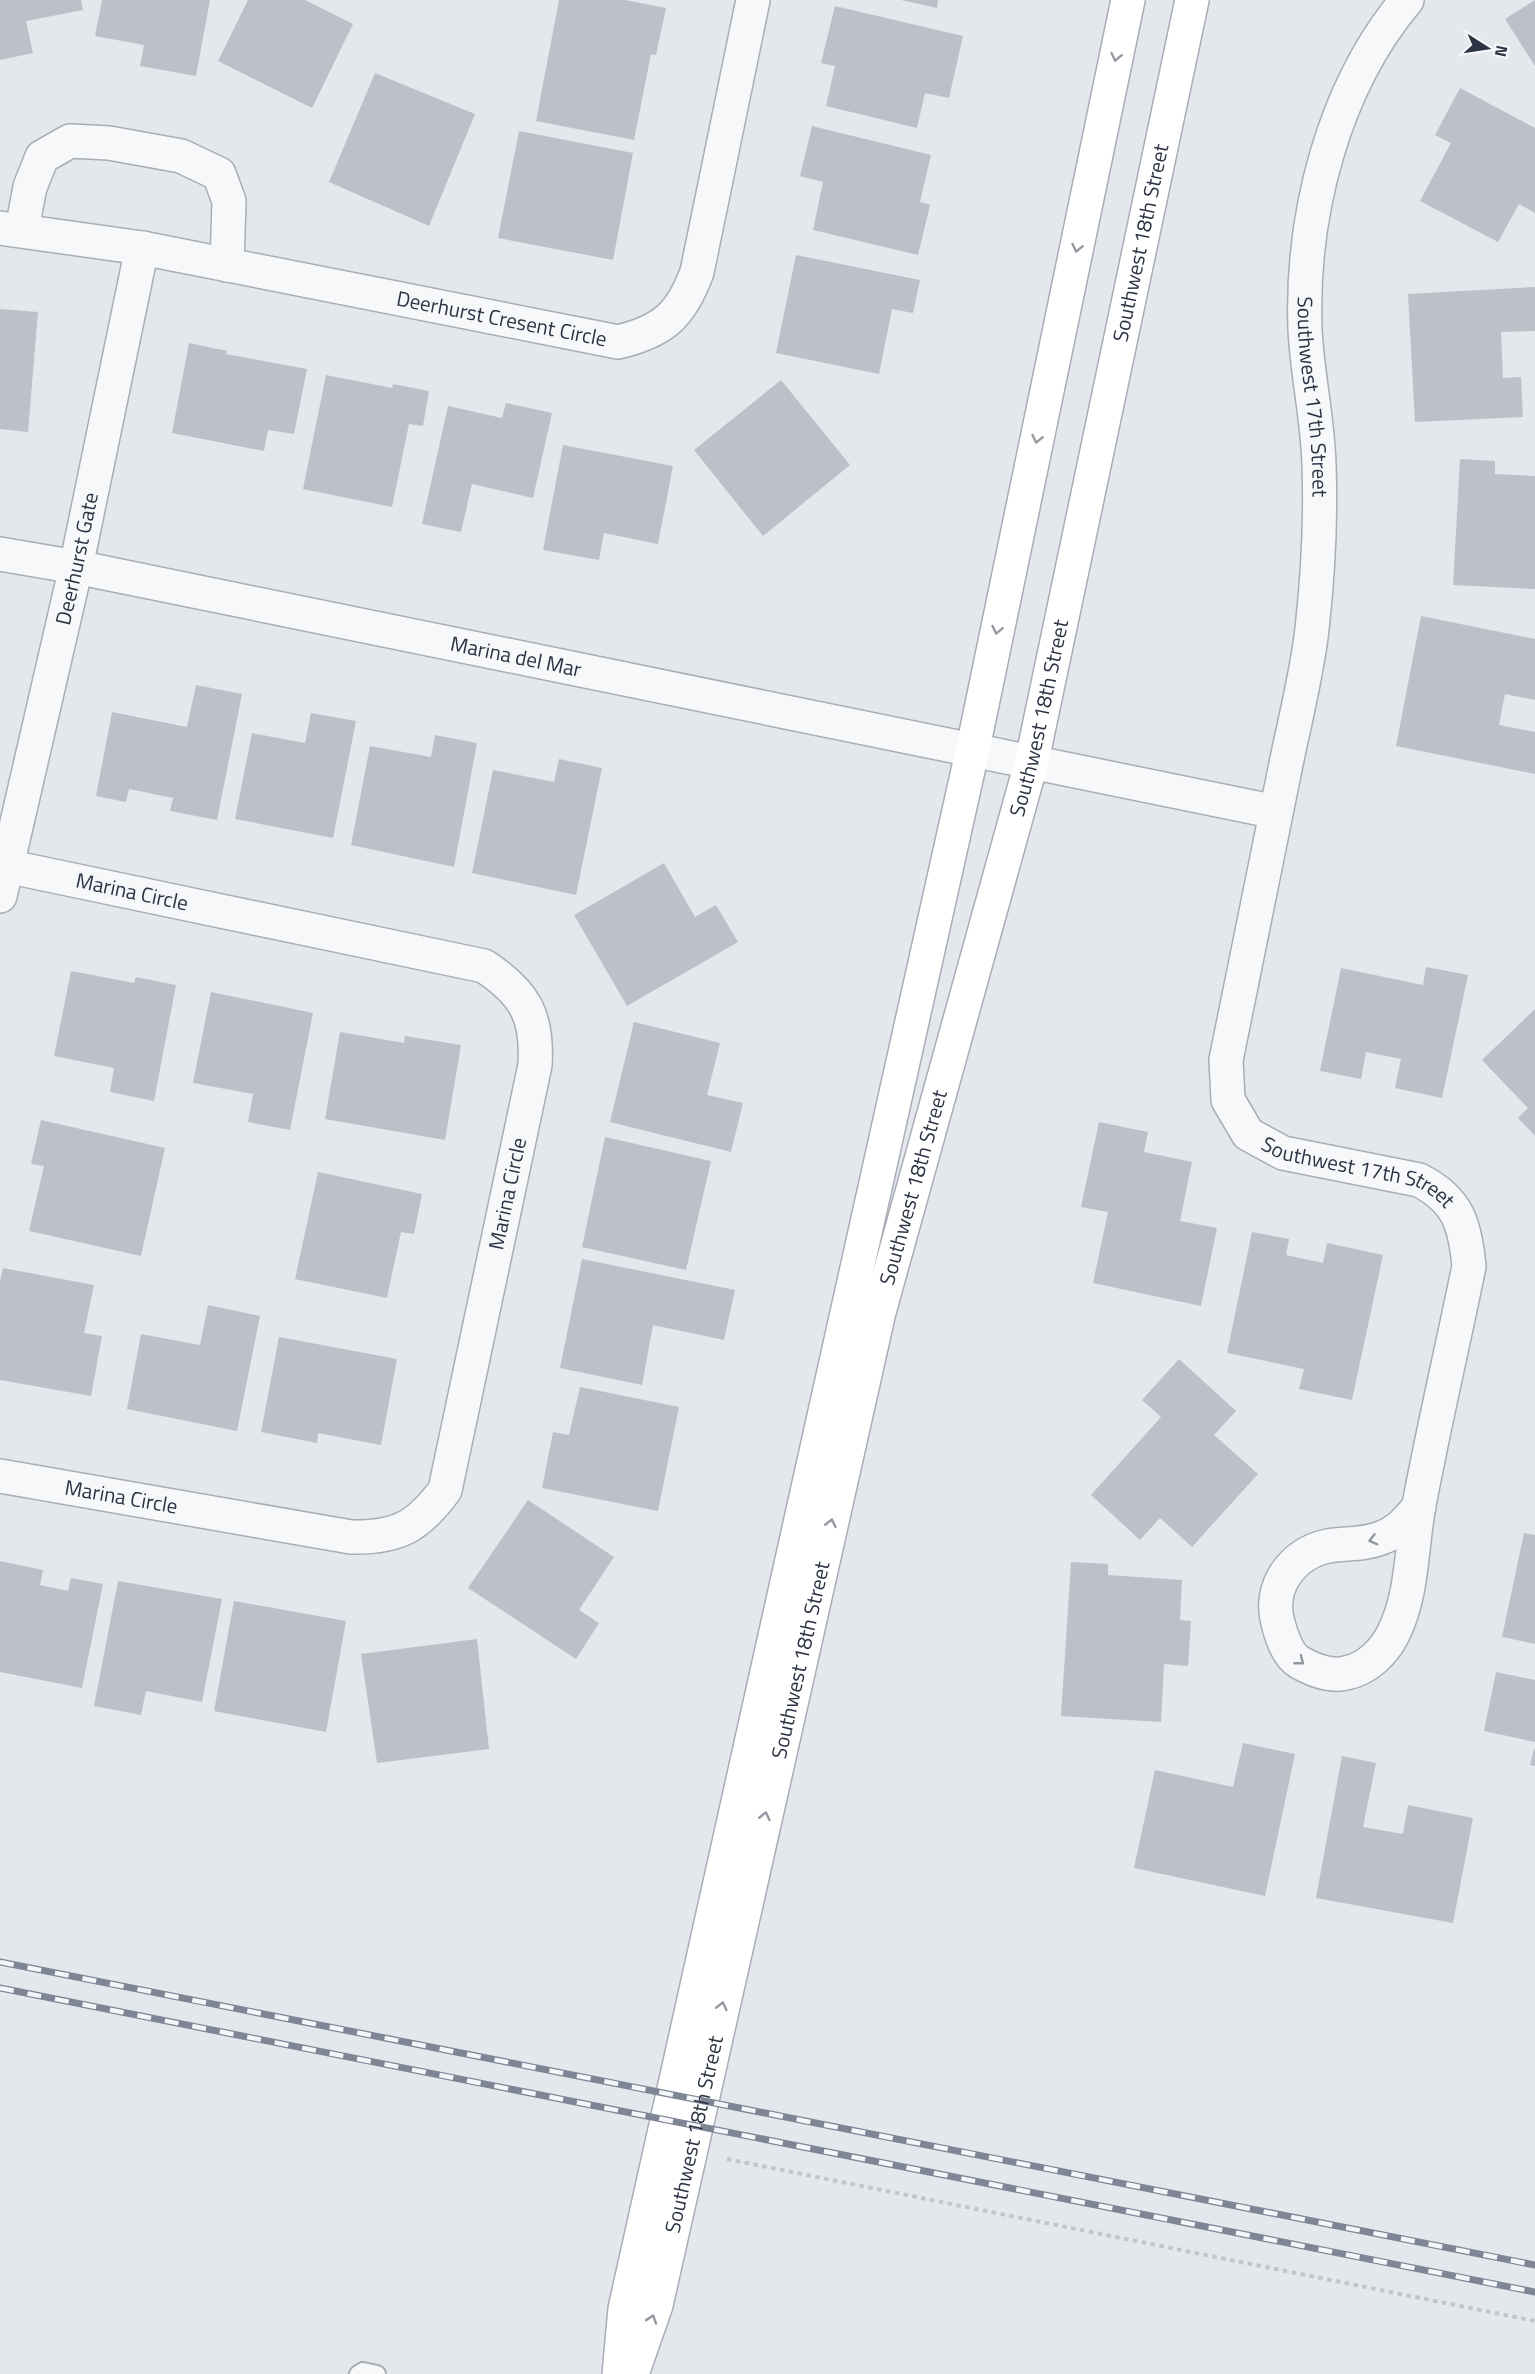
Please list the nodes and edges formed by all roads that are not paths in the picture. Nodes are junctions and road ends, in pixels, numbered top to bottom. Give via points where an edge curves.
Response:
1 (753, 0) edge
2 (1128, 0) edge
3 (1192, 0) edge
4 (1407, 0) edge
5 (11, 229) edge
6 (142, 248) junction
7 (227, 265) junction
8 (0, 554) edge
9 (76, 567) junction
10 (973, 748) junction
11 (1032, 760) junction
12 (1276, 812) junction
13 (3, 881) edge
14 (0, 1476) edge
15 (1419, 1507) junction
16 (358, 2374) edge
17 (377, 2374) edge
18 (619, 2374) edge
19 (632, 2374) edge

1 - 7 street, Deerhurst Cresent Circle via 697,272 687,299 669,321 645,335 618,342
2 -> 10 main road, Southwest 18th Street
3 - 11 main road, Southwest 18th Street
4 - 12 street, Southwest 17th Street via 1355,85 1314,205 1305,310 1319,463 1320,548 1312,634
5 - 6 street, Deerhurst Cresent Circle
5 - 7 street via 42,157 70,141 109,143 181,156 219,174 229,201
6 - 7 street, Deerhurst Cresent Circle
6 - 9 street, Deerhurst Gate
8 - 9 street, Marina del Mar
9 - 10 street, Marina del Mar
9 - 13 street, Deerhurst Gate
10 - 11 street, Marina del Mar
10 - 18 main road, Southwest 18th Street via 625,2308
11 - 12 street
19 -> 11 main road, Southwest 18th Street via 656,2305 879,1312
12 - 15 street, Southwest 17th Street via 1226,1060 1228,1100 1248,1134 1283,1153 1419,1180 1440,1190 1456,1210 1466,1235 1469,1266
13 - 14 street, Marina Circle via 484,966 508,982 525,1003 537,1037 535,1065 445,1490 429,1513 406,1529 379,1538 351,1537
15 -> 15 street, Southwest 17th Street via 1400,1529 1373,1540 1326,1546 1297,1560 1279,1581 1274,1610 1282,1637 1295,1660 1314,1670 1338,1675 1353,1672 1375,1659 1393,1634 1405,1603
16 - 17 lane

